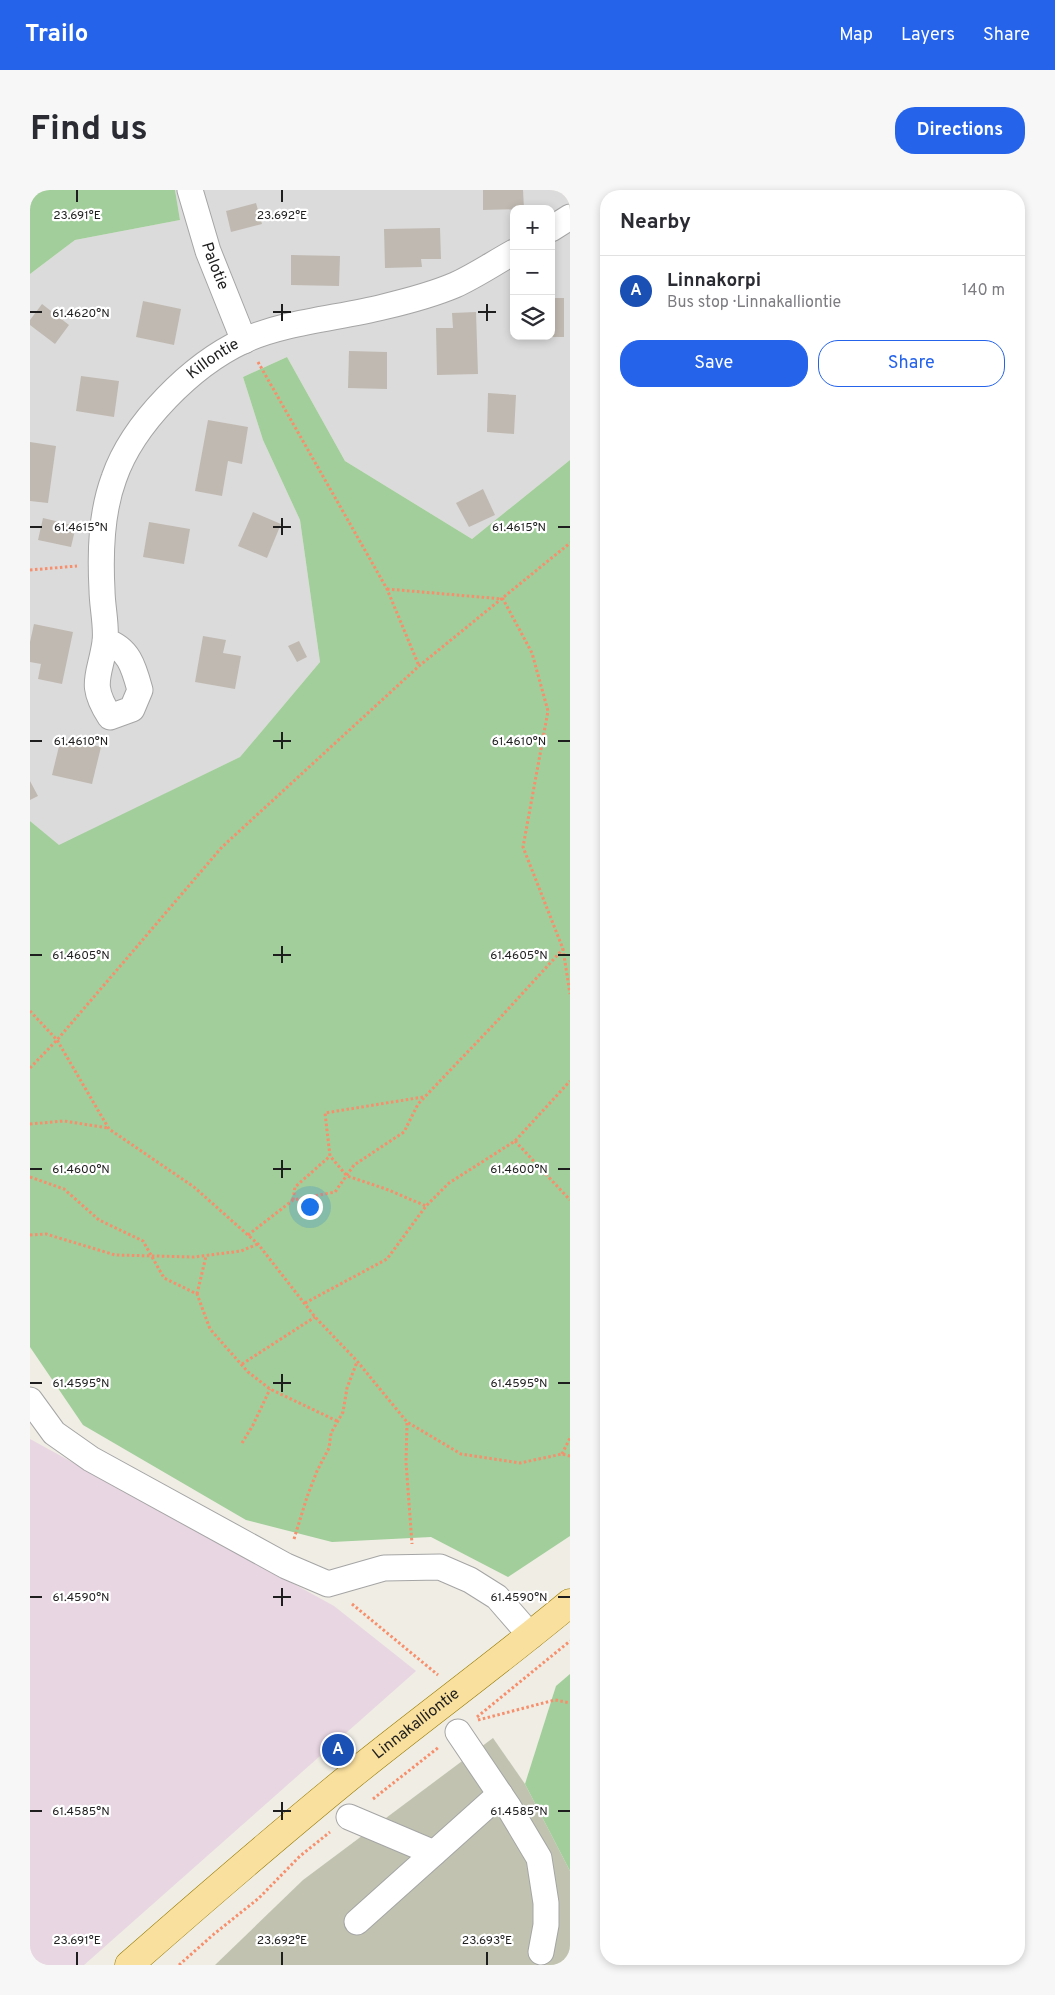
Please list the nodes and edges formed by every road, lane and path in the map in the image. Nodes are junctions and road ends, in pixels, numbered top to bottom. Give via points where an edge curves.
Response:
1 (190, 190) edge
2 (570, 217) edge
3 (555, 227) edge
4 (510, 254) edge
5 (244, 341) junction
6 (570, 543) edge
7 (60, 568) dead end
8 (30, 570) edge
9 (387, 589) junction
10 (503, 599) junction
11 (105, 641) dead end
12 (419, 666) junction
13 (563, 949) junction
14 (570, 994) edge
15 (30, 1011) edge
16 (57, 1040) junction
17 (30, 1068) edge
18 (570, 1081) edge
19 (425, 1097) junction
20 (30, 1124) edge
21 (109, 1128) junction
22 (515, 1141) junction
23 (330, 1156) junction
24 (347, 1176) junction
25 (30, 1177) edge
26 (293, 1200) junction
27 (570, 1200) edge
28 (426, 1206) junction
29 (30, 1235) edge
30 (248, 1235) junction
31 (258, 1244) junction
32 (152, 1256) junction
33 (206, 1256) junction
34 (197, 1294) junction
35 (305, 1303) junction
36 (315, 1317) junction
37 (357, 1362) junction
38 (242, 1364) junction
39 (270, 1389) junction
40 (30, 1400) edge
41 (337, 1422) junction
42 (407, 1422) junction
43 (570, 1438) edge
44 (242, 1443) dead end
45 (562, 1454) junction
46 (570, 1456) edge
47 (294, 1539) dead end
48 (414, 1567) junction
49 (328, 1584) junction
50 (570, 1603) edge
51 (531, 1636) junction
52 (437, 1674) dead end
53 (570, 1703) edge
54 (465, 1727) joint
55 (500, 1794) junction
56 (349, 1817) dead end
57 (434, 1853) junction
58 (357, 1922) dead end
59 (541, 1952) dead end
60 (130, 1965) edge

1 - 5 street, Palotie via 208,251
2 - 3 street
4 - 5 street, Killontie via 455,285 383,307 274,331
5 - 9 path
5 - 11 street, Killontie via 209,361 179,385 131,444 114,477 103,522 100,565
6 - 10 path
7 - 8 path
9 - 10 path
9 - 12 path
10 - 12 path
10 - 13 path via 532,653 548,711 523,847
12 - 16 path via 222,847
13 - 14 path
13 - 19 path
15 - 16 path
16 - 17 path
16 - 21 path
18 - 22 path
19 - 23 path via 325,1113
19 - 24 path via 404,1132 354,1165
20 - 21 path via 64,1121
21 - 30 path via 194,1187
22 - 27 path
22 - 28 path via 449,1183
23 - 24 path
23 - 26 path via 295,1187
24 - 26 path via 335,1192
24 - 28 path via 386,1188
25 - 32 path via 64,1189 99,1220 142,1241
26 - 30 path
28 - 35 path via 387,1259
29 - 32 path via 46,1234 115,1255
30 - 31 path
31 - 33 path via 241,1251
31 - 35 path
32 - 33 path
32 - 34 path via 164,1278
33 - 34 path
34 - 38 path via 210,1329
35 - 36 path
36 - 37 path
36 - 38 path
37 - 41 path via 347,1388 343,1412
37 - 42 path
38 - 39 path
39 - 41 path
39 - 44 path
40 - 49 street via 54,1433 91,1459 286,1566
41 - 47 path via 329,1448 316,1471
42 - 45 path via 460,1454 520,1462
42 - 48 path via 406,1462
43 - 45 path
45 - 46 path
48 - 49 street via 384,1568
48 - 51 street via 440,1567 470,1580 497,1597
49 - 52 path
50 - 51 main road, Linnakalliontie
51 - 60 main road, Linnakalliontie via 354,1773
53 - 54 path via 555,1700
54 - 55 street
55 - 57 street
55 - 59 street via 539,1858 546,1903
56 - 57 street
57 - 58 street

